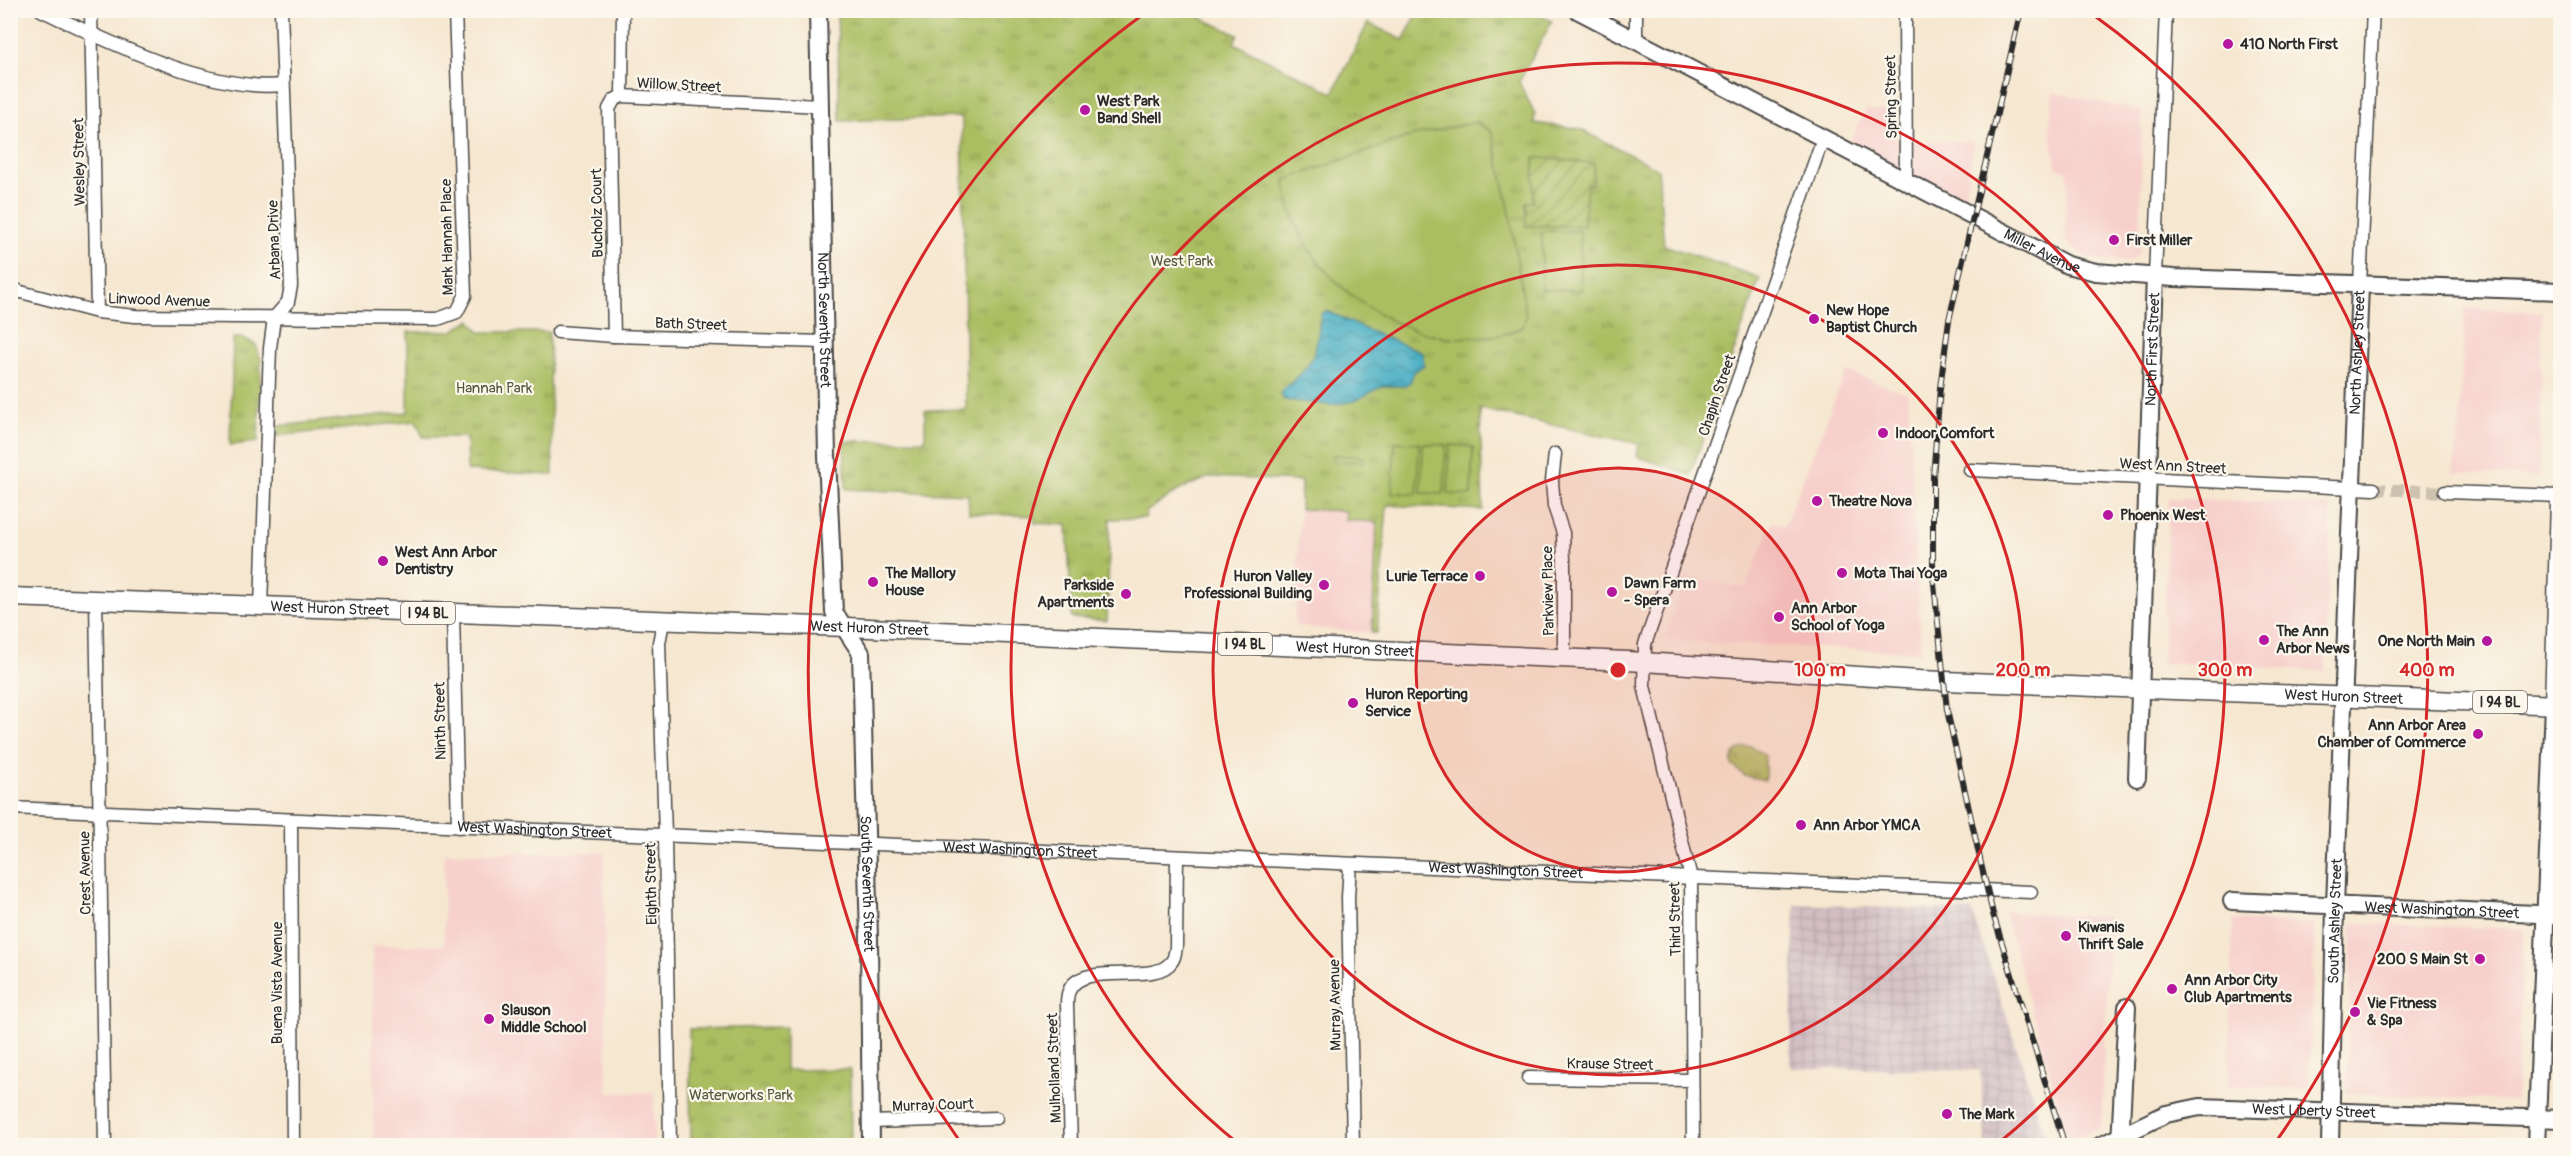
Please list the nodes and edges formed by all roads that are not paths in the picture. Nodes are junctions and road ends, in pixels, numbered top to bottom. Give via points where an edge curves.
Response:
1 (41, 10) edge
2 (91, 10) edge
3 (280, 10) edge
4 (455, 10) edge
5 (622, 10) edge
6 (818, 10) edge
7 (1577, 10) edge
8 (1636, 10) edge
9 (1905, 10) edge
10 (2166, 10) edge
11 (2373, 10) edge
12 (91, 34) junction
13 (1636, 40) junction
14 (283, 85) junction
15 (622, 96) junction
16 (820, 106) junction
17 (1823, 138) junction
18 (1906, 182) junction
19 (2155, 276) junction
20 (2360, 285) junction
21 (10, 287) edge
22 (2560, 291) edge
23 (97, 312) junction
24 (274, 318) junction
25 (558, 332) dead end
26 (614, 336) junction
27 (824, 342) junction
28 (1554, 454) dead end
29 (1970, 470) dead end
30 (2147, 479) junction
31 (2351, 489) junction
32 (2374, 489) tunnel mouth
33 (2445, 492) tunnel mouth
34 (2560, 496) edge
35 (2560, 500) edge
36 (10, 597) edge
37 (96, 600) junction
38 (261, 607) junction
39 (453, 614) junction
40 (663, 622) junction
41 (846, 627) junction
42 (1563, 658) junction
43 (1644, 662) junction
44 (2140, 689) junction
45 (2344, 695) junction
46 (2557, 705) edge
47 (2137, 778) dead end
48 (10, 808) edge
49 (99, 812) junction
50 (291, 820) junction
51 (458, 826) junction
52 (666, 835) junction
53 (866, 844) junction
54 (1177, 857) junction
55 (1350, 864) junction
56 (1691, 878) junction
57 (2031, 892) dead end
58 (2232, 901) dead end
59 (2335, 905) junction
60 (2553, 914) edge
61 (2127, 1007) dead end
62 (1528, 1077) dead end
63 (1691, 1080) junction
64 (2331, 1111) junction
65 (996, 1118) dead end
66 (2536, 1118) junction
67 (2560, 1119) edge
68 (871, 1122) junction
69 (2120, 1140) edge
70 (105, 1146) edge
71 (293, 1146) edge
72 (670, 1146) edge
73 (871, 1146) edge
74 (1071, 1146) edge
75 (1353, 1146) edge
76 (1692, 1146) edge
77 (2100, 1146) edge
78 (2330, 1146) edge
79 (2536, 1146) edge

1 - 12 street
2 - 12 street, Wesley Street
3 - 14 street, Arbana Drive
4 - 24 street, Mark Hannah Place via 465,296 461,306 451,316 438,319
5 - 15 street, Willow Street
6 - 16 street, North Seventh Street
7 - 13 street, Miller Avenue
8 - 13 street
9 - 18 street, Spring Street
10 - 19 street, North First Street
11 - 20 street, North Ashley Street
12 - 14 street via 186,72 233,84
12 - 23 street, Wesley Street
13 - 17 street, Miller Avenue
14 - 24 street, Arbana Drive via 291,286 288,302
15 - 16 street, Willow Street
15 - 26 street, Bucholz Court via 609,109
16 - 27 street, North Seventh Street
17 - 18 street, Miller Avenue
17 - 43 street, Chapin Street via 1645,644
18 - 19 street, Miller Avenue via 2067,265 2096,272
19 - 20 street, Miller Avenue
19 - 30 street, North First Street
20 - 22 street, Miller Avenue
20 - 31 street, North Ashley Street
21 - 23 street, Linwood Avenue
23 - 24 street, Linwood Avenue
24 - 38 street, Arbana Drive
25 - 26 street, Bath Street
26 - 27 street, Bath Street
27 - 41 street, North Seventh Street via 834,612
28 - 42 street, Parkview Place via 1554,506 1563,533
29 - 30 street, West Ann Street
30 - 31 street, West Ann Street
30 - 44 street, North First Street
31 - 32 street, West Ann Street
31 - 45 street, North Ashley Street
33 - 34 street
35 - 46 main road
36 - 37 main road, West Huron Street / I 94 BL
37 - 38 main road, West Huron Street / I 94 BL
37 - 49 street, Crest Avenue
38 - 39 main road, West Huron Street / I 94 BL
39 - 40 main road, West Huron Street / I 94 BL
39 - 51 street, Ninth Street
40 - 41 main road, West Huron Street / I 94 BL
40 - 52 street, Eighth Street via 660,643
41 - 42 main road, West Huron Street / I 94 BL
41 - 53 street, South Seventh Street via 861,653
42 - 43 main road, West Huron Street / I 94 BL
43 - 44 main road, West Huron Street / I 94 BL
43 - 56 street, Third Street via 1644,686
44 - 45 main road, West Huron Street / I 94 BL
44 - 47 street, North First Street
45 - 46 main road, West Huron Street / I 94 BL
45 - 59 street, South Ashley Street
46 - 60 street
48 - 49 street, West Washington Street
49 - 50 street, West Washington Street
49 - 70 street, Crest Avenue
50 - 51 street, West Washington Street
50 - 71 street, Buena Vista Avenue
51 - 52 street, West Washington Street
52 - 53 street, West Washington Street
52 - 72 street, Eighth Street
53 - 54 street, West Washington Street
53 - 68 street, South Seventh Street
54 - 55 street, West Washington Street
54 - 74 street, Mulholland Street via 1173,960 1154,971 1087,976 1069,991
55 - 56 street, West Washington Street
55 - 75 street, Murray Avenue
56 - 57 street, West Washington Street
56 - 63 street, Third Street
58 - 59 street, West Washington Street
59 - 60 street, West Washington Street
59 - 64 street, South Ashley Street
60 - 66 street
61 - 69 street
62 - 63 street, Krause Street
63 - 76 street, Third Street
64 - 66 street, West Liberty Street
64 - 69 street, West Liberty Street via 2200,1107 2166,1114
64 - 78 street, South Ashley Street
65 - 68 street, Murray Court
66 - 67 street, West Liberty Street
66 - 79 street
68 - 73 street, South Seventh Street
69 - 77 street, West Liberty Street

